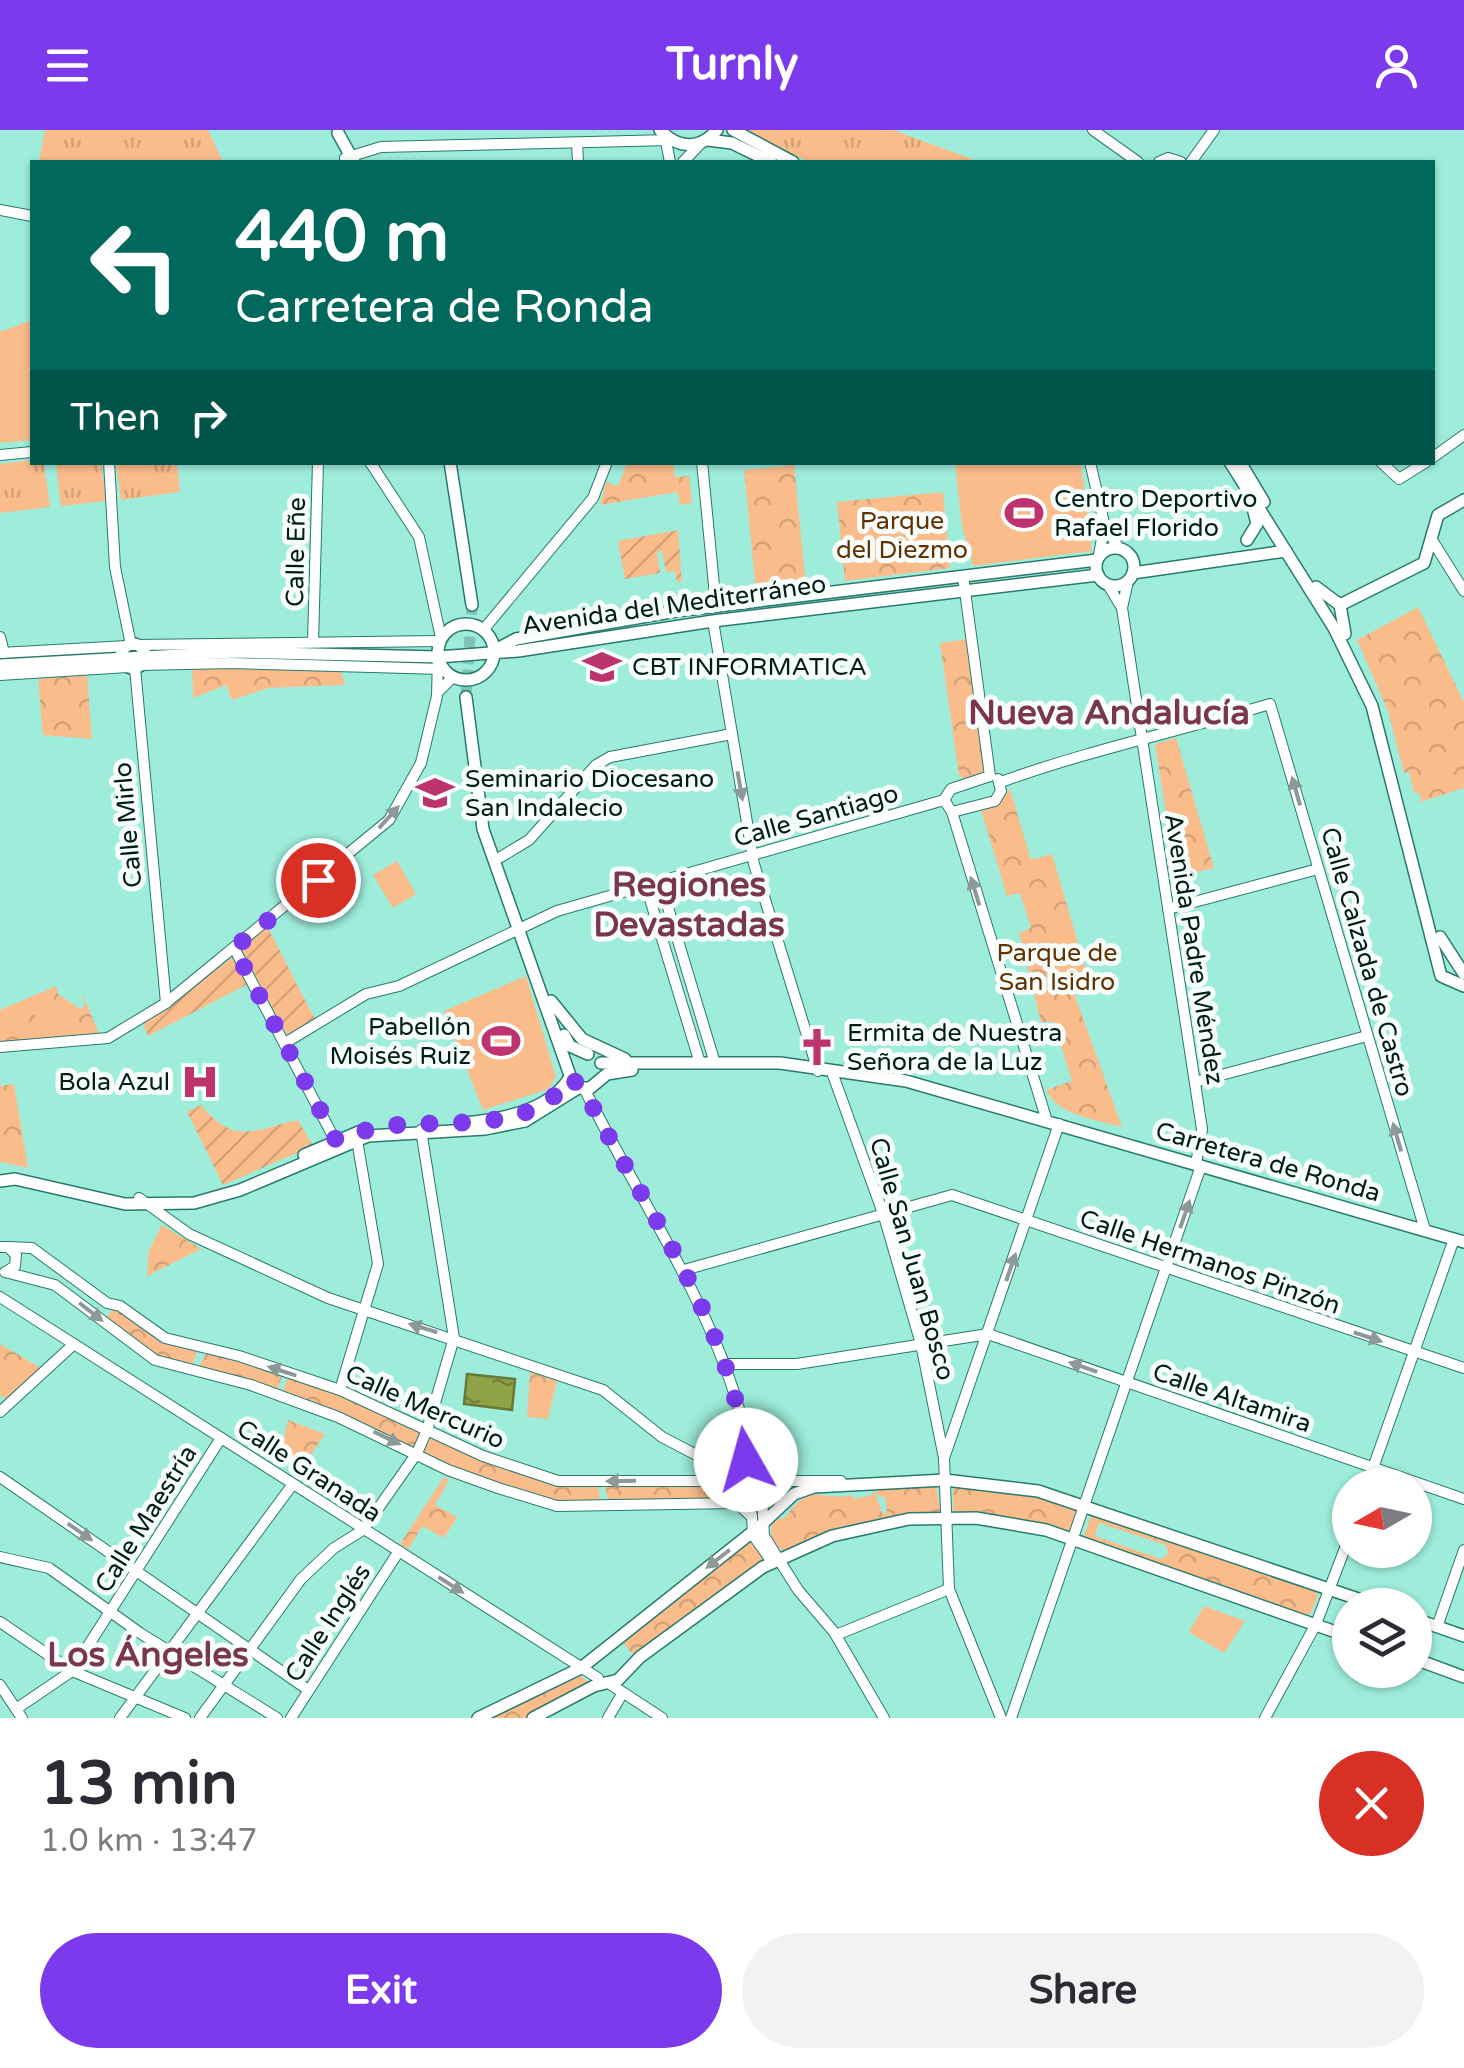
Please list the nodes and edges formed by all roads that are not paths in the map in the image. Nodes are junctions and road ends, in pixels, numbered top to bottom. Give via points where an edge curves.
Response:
1 (645, 130) edge
2 (733, 130) edge
3 (1093, 130) edge
4 (1214, 130) edge
5 (665, 136) edge
6 (709, 138) edge
7 (623, 143) junction
8 (578, 144) junction
9 (345, 153) edge
10 (578, 160) edge
11 (685, 160) edge
12 (766, 160) edge
13 (789, 160) edge
14 (1133, 160) edge
15 (1192, 160) edge
16 (0, 210) edge
17 (30, 216) edge
18 (1464, 435) edge
19 (30, 452) edge
20 (0, 455) edge
21 (1435, 456) edge
22 (109, 465) edge
23 (318, 465) edge
24 (372, 465) edge
25 (450, 465) edge
26 (607, 465) edge
27 (702, 465) edge
28 (1091, 465) edge
29 (1384, 465) edge
30 (1422, 465) edge
31 (1236, 466) edge
32 (455, 493) junction
33 (1464, 500) edge
34 (1104, 527) junction
35 (1247, 540) dead end
36 (1432, 540) junction
37 (1119, 548) junction
38 (1286, 551) junction
39 (1098, 558) junction
40 (963, 576) junction
41 (1130, 577) junction
42 (1103, 580) junction
43 (1316, 587) junction
44 (966, 590) junction
45 (1464, 591) edge
46 (472, 605) tunnel mouth
47 (1340, 605) junction
48 (716, 606) junction
49 (1122, 608) junction
50 (713, 620) junction
51 (465, 623) junction
52 (487, 633) junction
53 (1345, 634) junction
54 (0, 637) edge
55 (440, 640) junction
56 (314, 642) junction
57 (517, 645) junction
58 (494, 650) junction
59 (133, 656) junction
60 (2, 657) edge
61 (445, 668) junction
62 (486, 672) junction
63 (0, 675) edge
64 (466, 697) tunnel mouth
65 (732, 734) junction
66 (1141, 740) junction
67 (990, 776) junction
68 (1001, 782) junction
69 (944, 800) junction
70 (952, 812) junction
71 (484, 818) junction
72 (752, 856) junction
73 (499, 858) junction
74 (1318, 869) junction
75 (660, 882) junction
76 (646, 886) junction
77 (1168, 909) junction
78 (520, 926) junction
79 (234, 948) junction
80 (1441, 968) junction
81 (1460, 969) edge
82 (164, 978) junction
83 (1458, 984) edge
84 (188, 986) junction
85 (551, 1001) junction
86 (166, 1003) junction
87 (1367, 1036) junction
88 (285, 1042) junction
89 (0, 1047) edge
90 (588, 1054) junction
91 (699, 1060) junction
92 (714, 1060) junction
93 (601, 1063) junction
94 (643, 1064) junction
95 (818, 1070) junction
96 (833, 1075) junction
97 (601, 1078) junction
98 (575, 1080) junction
99 (1194, 1082) junction
100 (1046, 1118) junction
101 (1060, 1124) junction
102 (420, 1130) junction
103 (336, 1140) junction
104 (357, 1140) junction
105 (1199, 1165) junction
106 (0, 1173) edge
107 (0, 1181) edge
108 (142, 1202) junction
109 (884, 1216) junction
110 (1026, 1220) junction
111 (1424, 1230) junction
112 (1459, 1240) edge
113 (3, 1246) edge
114 (1166, 1269) junction
115 (684, 1270) junction
116 (3, 1272) edge
117 (0, 1297) edge
118 (364, 1310) junction
119 (988, 1334) junction
120 (454, 1338) junction
121 (74, 1344) junction
122 (921, 1344) junction
123 (1413, 1352) junction
124 (724, 1364) junction
125 (1464, 1368) edge
126 (1127, 1382) junction
127 (340, 1390) junction
128 (0, 1412) edge
129 (426, 1430) junction
130 (221, 1438) junction
131 (417, 1454) junction
132 (944, 1458) junction
133 (1373, 1468) joint
134 (0, 1477) edge
135 (718, 1480) junction
136 (945, 1480) junction
137 (748, 1482) junction
138 (859, 1483) junction
139 (293, 1484) junction
140 (1432, 1488) edge
141 (1464, 1499) edge
142 (720, 1502) junction
143 (1088, 1505) junction
144 (944, 1517) junction
145 (755, 1526) junction
146 (362, 1530) junction
147 (1076, 1541) junction
148 (1464, 1550) edge
149 (398, 1551) junction
150 (0, 1557) edge
151 (775, 1561) junction
152 (1338, 1568) edge
153 (136, 1570) junction
154 (949, 1589) junction
155 (1330, 1589) junction
156 (112, 1610) junction
157 (198, 1613) junction
158 (0, 1622) edge
159 (1316, 1624) junction
160 (1432, 1625) edge
161 (1438, 1627) junction
162 (1332, 1630) edge
163 (836, 1636) junction
164 (1464, 1636) edge
165 (250, 1650) junction
166 (170, 1651) junction
167 (598, 1656) junction
168 (1432, 1665) edge
169 (581, 1668) junction
170 (72, 1671) junction
171 (624, 1671) junction
172 (1464, 1676) edge
173 (603, 1681) junction
174 (0, 1685) edge
175 (222, 1686) junction
176 (308, 1689) junction
177 (622, 1694) junction
178 (134, 1699) junction
179 (19, 1714) edge
180 (120, 1718) edge
181 (185, 1718) edge
182 (200, 1718) edge
183 (277, 1718) edge
184 (292, 1718) edge
185 (478, 1718) edge
186 (534, 1718) edge
187 (608, 1718) edge
188 (662, 1718) edge
189 (884, 1718) edge
190 (1002, 1718) edge
191 (1011, 1718) edge
192 (1265, 1718) edge

1 - 7 street
2 - 13 main road
3 - 14 street
4 - 15 street
5 - 6 main road via 686,145
5 - 7 street
6 - 11 street
6 - 12 main road
7 - 8 street
8 - 9 street
8 - 10 street
16 - 17 street
18 - 21 street
19 - 20 street
22 - 59 street, Calle Mirlo via 114,567
23 - 56 street, Calle Eñe
24 - 55 street via 419,537
25 - 32 main road
26 - 52 street via 593,498
27 - 48 street
28 - 34 street
29 - 30 street via 1394,478
31 - 35 main road via 1257,518
31 - 38 main road
31 - 43 main road
32 - 46 main road
32 - 51 main road
32 - 52 main road, Avenida del Mediterráneo
33 - 36 main road via 1438,515
34 - 37 street
34 - 39 street
36 - 45 street
36 - 47 main road via 1424,563
37 - 39 main road, Avenida del Mediterráneo
37 - 41 main road via 1132,557
38 - 41 main road
38 - 80 main road via 1372,706
39 - 40 main road, Avenida del Mediterráneo
39 - 42 main road
40 - 44 street
40 - 48 main road, Avenida del Mediterráneo
41 - 42 main road, Avenida del Mediterráneo
41 - 49 street
42 - 44 main road, Avenida del Mediterráneo
42 - 49 street
43 - 47 main road
43 - 53 main road
44 - 50 main road, Avenida del Mediterráneo
44 - 67 street
47 - 53 main road
48 - 57 main road, Avenida del Mediterráneo
49 - 66 street, Avenida Padre Méndez
50 - 57 main road, Avenida del Mediterráneo
50 - 65 street
51 - 52 main road
51 - 55 main road
52 - 57 main road
52 - 58 main road, Avenida del Mediterráneo
53 - 81 main road via 1384,720 1441,940
54 - 60 street
55 - 56 street, Avenida del Mediterráneo
55 - 61 main road
56 - 59 street, Avenida del Mediterráneo
57 - 58 main road, Avenida del Mediterráneo
57 - 62 main road
58 - 61 main road, Avenida del Mediterráneo
58 - 62 main road, Avenida del Mediterráneo
59 - 60 main road, Avenida del Mediterráneo
59 - 61 main road, Avenida del Mediterráneo via 234,652
59 - 63 street, Avenida del Mediterráneo
59 - 82 street, Calle Mirlo
61 - 62 main road, Avenida del Mediterráneo
61 - 71 main road
79 -> 61 street via 390,820 421,763
62 - 71 main road via 472,720
64 - 71 main road
65 -> 72 street
65 - 73 street via 596,765 529,840
66 - 68 street
74 -> 66 street, Calle Calzada de Castro via 1270,704
66 - 77 street, Avenida Padre Méndez
67 - 68 street
67 - 69 street, Calle Santiago via 950,790
68 - 70 street via 995,801
69 - 70 street
69 - 72 street, Calle Santiago
100 -> 70 street
71 - 73 main road
71 - 78 main road
72 - 75 street, Calle Santiago
72 - 95 street
73 - 78 main road
74 - 77 street
74 - 87 street, Calle Calzada de Castro
75 - 76 street, Calle Santiago
75 - 92 street
76 - 78 street, Calle Santiago
76 - 91 street
77 - 99 street, Avenida Padre Méndez
78 - 85 main road
78 - 88 street, Calle Santiago via 420,976 366,994
78 - 98 main road
79 - 84 street
79 - 88 street
80 - 81 main road
80 - 83 main road via 1443,979
81 - 83 main road
82 - 84 street
82 - 86 street, Calle Mirlo
84 - 86 street
85 - 90 main road via 568,1044
85 - 94 main road via 582,1039
86 - 89 street via 100,1040
87 - 99 street
111 -> 87 street, Calle Calzada de Castro
88 - 103 street
90 - 93 main road
90 - 98 main road
91 - 92 main road, Carretera de Ronda
91 - 94 main road, Carretera de Ronda
92 - 95 main road, Carretera de Ronda
93 - 94 main road, Carretera de Ronda
93 - 97 main road
95 - 96 main road, Carretera de Ronda
95 - 97 main road, Carretera de Ronda via 702,1066 617,1071
95 - 100 main road, Carretera de Ronda via 939,1088
96 - 101 main road, Carretera de Ronda
96 - 109 street, Calle San Juan Bosco
97 - 98 main road
98 - 102 main road via 525,1121
98 - 103 main road via 512,1115 383,1126
98 - 115 street
99 - 105 street, Avenida Padre Méndez
100 - 101 main road, Carretera de Ronda
101 - 105 main road, Carretera de Ronda
101 - 110 street
102 - 104 main road
102 - 120 street
103 - 108 main road via 214,1192
104 - 108 main road via 220,1197
104 - 118 street via 378,1264
105 - 111 main road, Carretera de Ronda
114 -> 105 street, Avenida Padre Méndez
106 - 108 main road
107 - 108 main road
108 - 118 street via 218,1249
109 - 110 street, Calle Hermanos Pinzón via 952,1195
109 - 115 street
109 - 122 street, Calle San Juan Bosco
110 - 114 street, Calle Hermanos Pinzón
119 -> 110 street
111 - 112 main road, Carretera de Ronda
112 - 123 street
113 - 116 street via 17,1259
127 -> 113 street, Calle Mercurio via 166,1338 32,1248
114 -> 123 street, Calle Hermanos Pinzón
114 - 126 street, Avenida Padre Méndez
115 - 124 street
116 -> 131 street via 55,1284 155,1360 309,1406
117 - 121 street, Calle Granada
120 -> 118 street
118 - 127 street
119 - 122 street
126 -> 119 street, Calle Altamira
119 - 132 street
120 - 129 street
120 - 137 street via 607,1392 653,1431
121 - 128 street
121 - 130 street, Calle Granada
122 - 124 street
122 - 132 street, Calle San Juan Bosco
123 - 125 street, Calle Hermanos Pinzón
123 - 133 street
124 - 137 street via 741,1418
126 - 133 street, Calle Altamira
126 - 143 street, Avenida Padre Méndez
127 - 129 street, Calle Mercurio
129 - 131 street
135 -> 129 street, Calle Mercurio via 558,1481
130 - 139 street, Calle Granada
130 - 153 street, Calle Maestría
131 - 142 street via 557,1506
131 - 146 street
132 - 136 street, Calle San Juan Bosco
134 -> 153 street
135 - 137 street, Calle Mercurio
135 - 142 street via 725,1490
136 - 138 main road
136 - 143 main road via 1016,1486
136 - 144 street, Calle San Juan Bosco
137 - 138 street, Calle Mercurio
137 - 145 street via 762,1495
138 - 145 main road via 800,1490
139 - 146 street, Calle Granada
139 - 157 street
140 - 141 street, Calle Altamira
142 - 145 street via 737,1503
143 - 147 street, Avenida Padre Méndez
143 - 155 main road
144 - 147 main road via 1010,1522
144 - 151 main road via 860,1528
144 - 154 street, Calle San Juan Bosco
145 - 151 street
145 -> 167 main road
146 - 149 street, Calle Granada
146 - 165 street via 300,1580
147 - 159 main road
147 - 191 street, Avenida Padre Méndez
148 - 161 street
149 -> 169 street, Calle Granada
149 - 176 street, Calle Inglés
150 - 156 street via 49,1568
151 - 163 street
151 - 171 main road via 728,1588
152 - 155 street
153 - 156 street, Calle Maestría
153 - 157 street
154 - 163 street
154 - 190 street, Calle San Juan Bosco
155 - 159 street
156 - 166 street
156 - 170 street, Calle Maestría
157 - 165 street
157 - 166 street
158 - 170 street
159 - 162 main road
159 - 192 street
160 - 161 main road
161 - 164 main road
163 - 189 street
165 - 175 street
165 - 176 street
166 - 175 street
166 - 178 street
167 - 169 main road
167 - 171 main road via 617,1653
167 - 173 main road via 593,1666
168 - 172 main road
169 - 173 street, Calle Granada
169 - 185 main road
170 - 178 street
170 - 179 street
171 - 173 main road via 620,1679
173 - 177 street, Calle Granada
173 - 186 main road
174 - 179 street
175 - 182 street
175 - 183 street
176 - 184 street, Calle Inglés
177 - 187 street
177 - 188 street, Calle Granada
178 - 180 street
178 - 181 street

